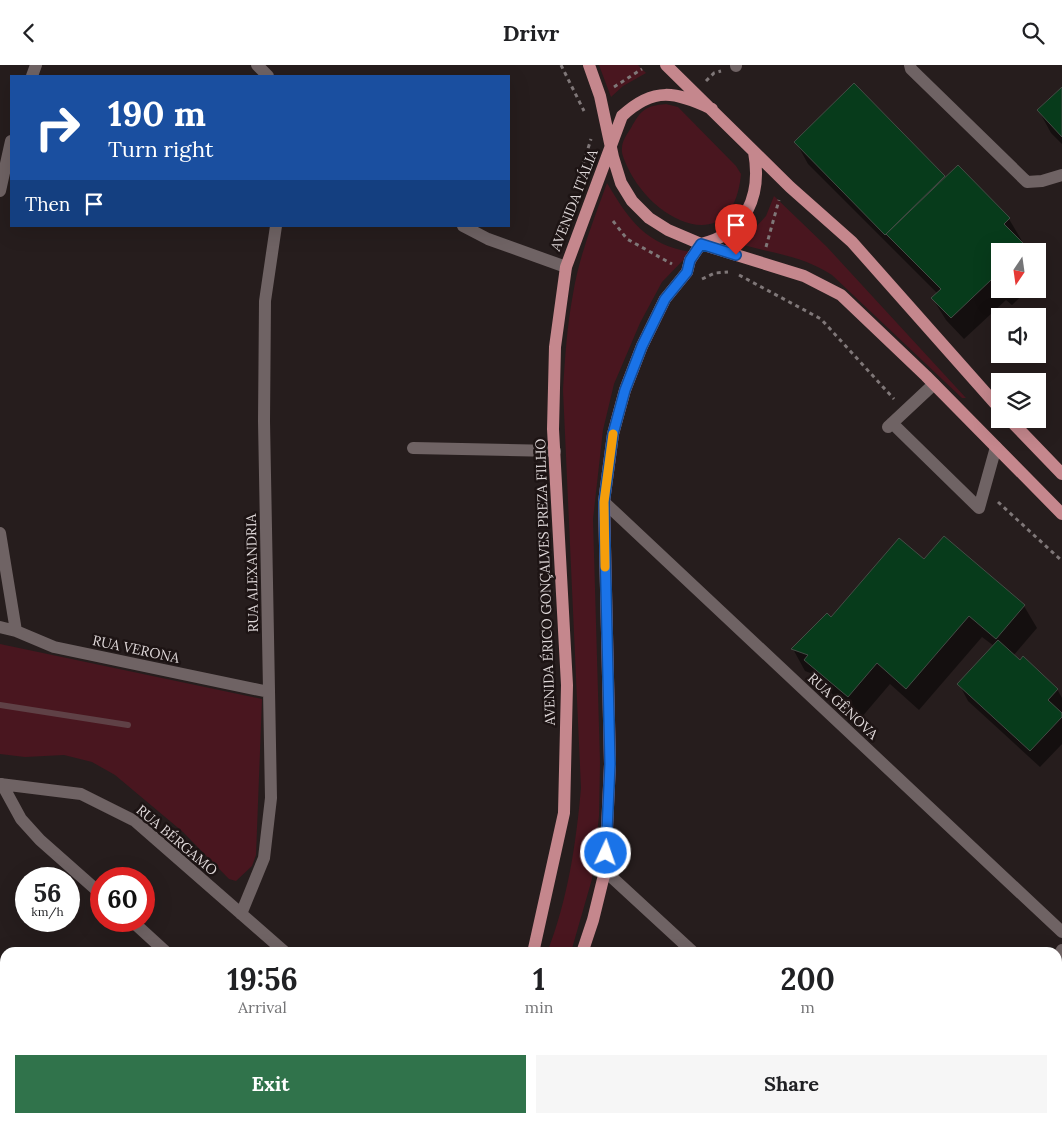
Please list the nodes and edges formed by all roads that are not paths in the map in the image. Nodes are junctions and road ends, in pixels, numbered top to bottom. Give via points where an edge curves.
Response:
1 (257, 65) edge
2 (589, 65) edge
3 (666, 65) edge
4 (911, 66) edge
5 (267, 75) edge
6 (712, 109) junction
7 (611, 145) junction
8 (10, 146) edge
9 (754, 152) junction
10 (1062, 175) edge
11 (0, 191) edge
12 (276, 227) edge
13 (465, 227) edge
14 (701, 244) junction
15 (566, 267) junction
16 (934, 384) junction
17 (991, 399) edge
18 (1018, 428) edge
19 (996, 447) junction
20 (413, 448) dead end
21 (554, 451) junction
22 (1062, 474) edge
23 (604, 502) junction
24 (1062, 514) edge
25 (0, 533) edge
26 (0, 627) edge
27 (16, 631) junction
28 (269, 692) junction
29 (1, 784) edge
30 (605, 871) junction
31 (90, 884) edge
32 (241, 914) junction
33 (144, 932) edge
34 (1062, 932) edge
35 (160, 947) edge
36 (279, 947) edge
37 (534, 947) edge
38 (584, 947) edge
39 (687, 947) edge

1 - 5 street
2 - 7 main road
3 - 6 main road
4 - 10 street via 1027,182
6 - 7 main road via 678,95 650,97 635,104 622,117
6 - 9 main road
7 - 14 main road via 621,183 632,201 649,219 668,231
7 - 15 main road, AVENIDA ITÁLIA
8 - 11 street
9 - 14 main road via 756,175 751,207 724,236
9 - 17 main road via 852,242
12 - 28 street, RUA ALEXANDRIA via 265,301
13 - 15 street via 488,239
14 - 16 main road via 804,275 841,295
14 - 23 main road via 690,260 687,272 665,299 625,390 613,434
15 - 21 main road, AVENIDA ÉRICO GONÇALVES PREZA FILHO via 555,347
16 - 19 main road
16 - 19 street via 890,425 980,508
18 - 22 main road
19 - 24 main road
20 - 21 street
21 - 37 main road, AVENIDA ÉRICO GONÇALVES PREZA FILHO via 567,685 564,813
23 - 30 main road via 610,764
23 - 34 street, RUA GÊNOVA
25 - 27 street
26 - 27 street, RUA VERONA
27 - 28 street, RUA VERONA via 54,647
28 - 32 street, RUA ALEXANDRIA via 271,798 264,858
29 - 31 street via 21,819
29 - 32 street, RUA BÉRGAMO via 81,794 135,821
30 - 38 main road
30 - 39 street
32 - 36 street, RUA BÉRGAMO
33 - 35 street

